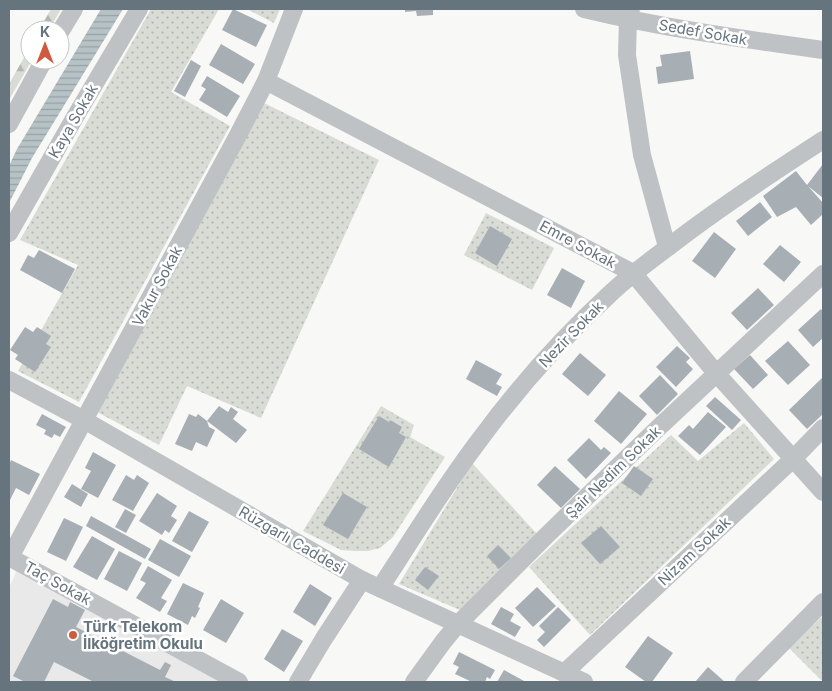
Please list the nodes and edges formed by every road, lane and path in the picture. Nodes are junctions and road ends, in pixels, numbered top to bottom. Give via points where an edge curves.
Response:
1 (74, 9) edge
2 (139, 9) edge
3 (294, 9) edge
4 (584, 9) edge
5 (630, 14) edge
6 (67, 20) edge
7 (823, 50) edge
8 (39, 70) edge
9 (266, 81) junction
10 (9, 124) edge
11 (823, 140) edge
12 (9, 233) edge
13 (667, 247) junction
14 (633, 273) junction
15 (823, 274) edge
16 (716, 373) junction
17 (9, 380) edge
18 (84, 420) junction
19 (823, 428) edge
20 (793, 459) junction
21 (823, 492) edge
22 (9, 557) edge
23 (362, 580) junction
24 (380, 588) junction
25 (823, 602) edge
26 (457, 625) junction
27 (564, 673) junction
28 (239, 682) edge
29 (298, 682) edge
30 (414, 682) edge
31 (584, 682) edge
32 (744, 682) edge

1 - 6 street
2 - 12 street, Kaya Sokak
3 - 9 street, Vakur Sokak
4 - 5 street, Sedef Sokak
5 - 7 street, Sedef Sokak via 745,39
5 - 13 street via 627,55 642,154
8 - 10 street
9 - 14 street, Emre Sokak
9 - 18 street, Vakur Sokak
11 - 13 street, Nezir Sokak
13 - 14 street, Nezir Sokak
14 - 16 street, Emre Sokak
14 - 24 street, Nezir Sokak via 543,361 487,429
15 - 16 street, Şair Nedim Sokak
16 - 20 street, Emre Sokak
16 - 26 street, Şair Nedim Sokak
17 - 18 street, Rüzgarlı Caddesi
18 - 22 street, Vakur Sokak
18 - 23 street, Rüzgarlı Caddesi
19 - 20 street, Nizam Sokak
20 - 21 street, Emre Sokak
20 - 27 street, Nizam Sokak
22 - 28 street, Taç Sokak
23 - 24 street, Rüzgarlı Caddesi
23 - 29 street
24 - 26 street, Rüzgarlı Caddesi
25 - 32 street
26 - 27 street, Rüzgarlı Caddesi
26 - 30 street, Şair Nedim Sokak
27 - 31 street, Rüzgarlı Caddesi

